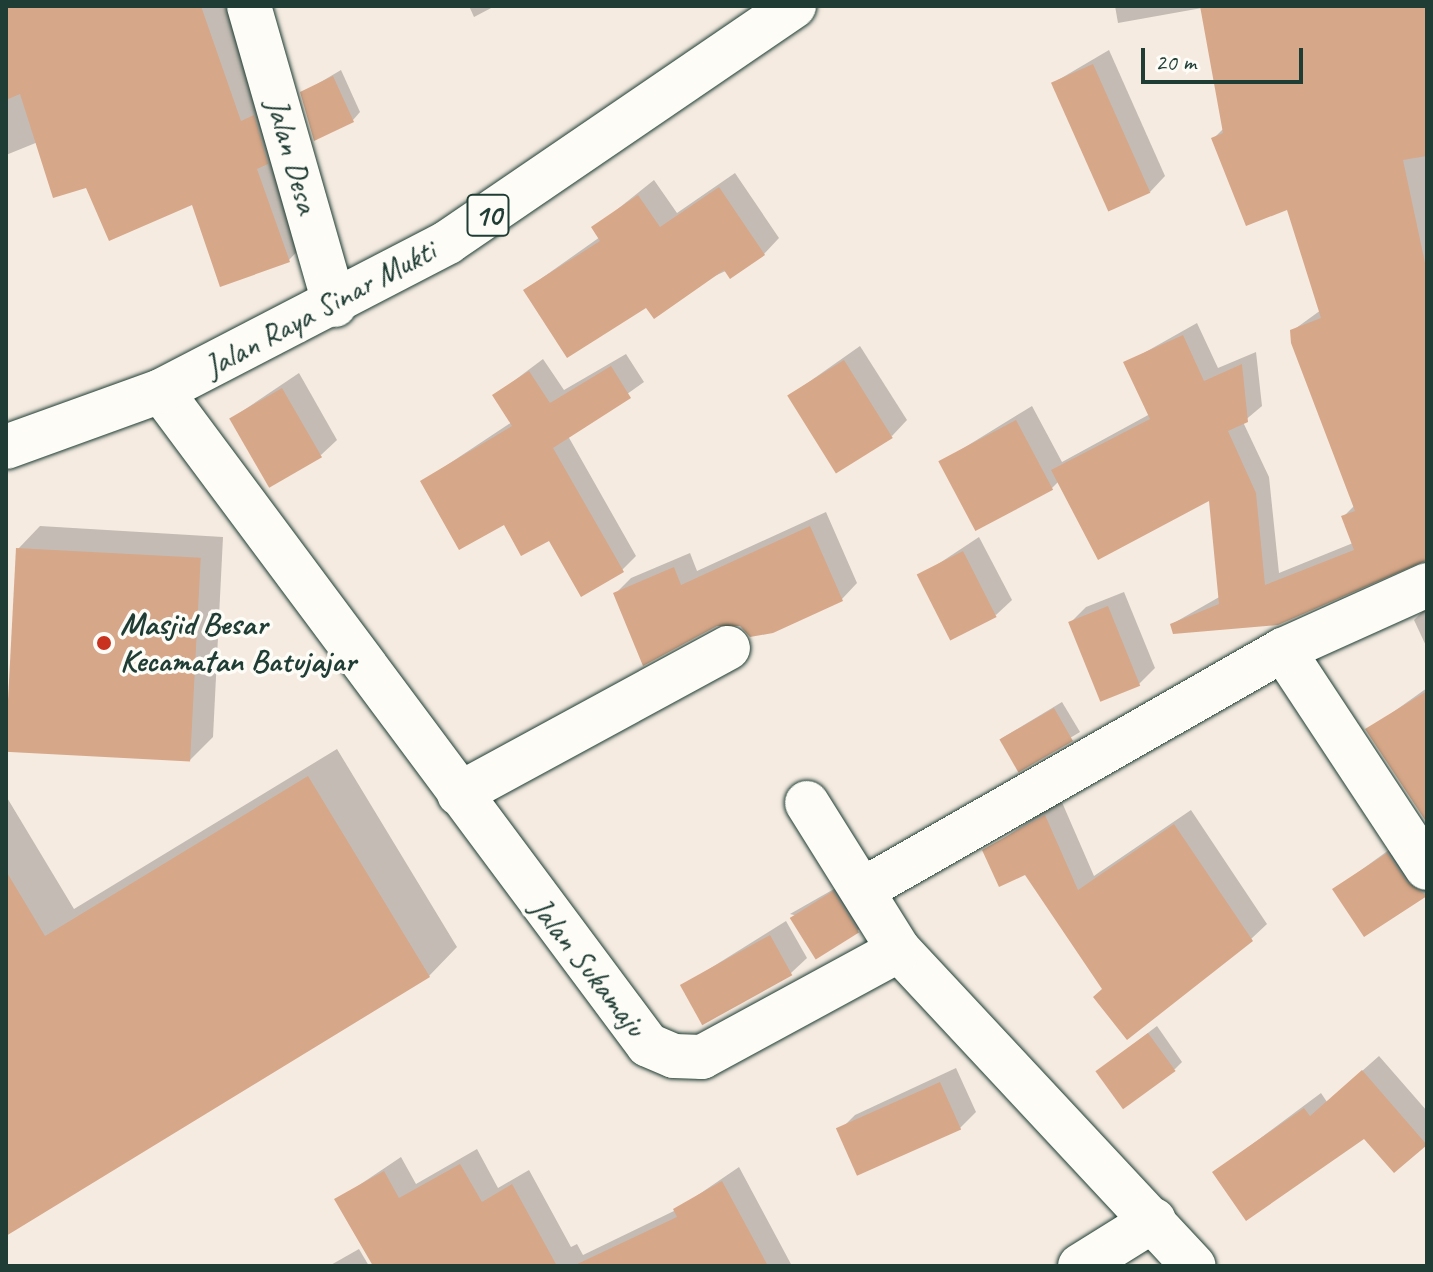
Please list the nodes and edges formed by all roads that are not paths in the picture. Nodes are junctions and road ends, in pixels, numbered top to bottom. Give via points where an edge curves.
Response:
1 (249, 6) edge
2 (794, 6) edge
3 (335, 305) junction
4 (161, 391) junction
5 (6, 447) edge
6 (1427, 585) edge
7 (728, 648) dead end
8 (1283, 650) junction
9 (459, 794) junction
10 (807, 803) dead end
11 (1419, 840) edge
12 (862, 890) junction
13 (899, 950) junction
14 (1154, 1220) junction
15 (1080, 1266) edge
16 (1194, 1266) edge

1 - 3 main road, Jalan Desa
2 - 3 main road, Jalan Raya Sinar Mukti / 10 via 448,242
3 - 4 main road, Jalan Raya Sinar Mukti / 10
4 - 5 main road, 10
4 - 9 main road, Jalan Sukamaju
6 - 8 main road
7 - 9 main road
8 - 11 main road
8 - 12 main road
9 - 13 main road, Jalan Sukamaju via 648,1045 674,1056 702,1057
10 - 12 main road
12 - 13 main road
13 - 14 main road
14 - 15 main road
14 - 16 main road

